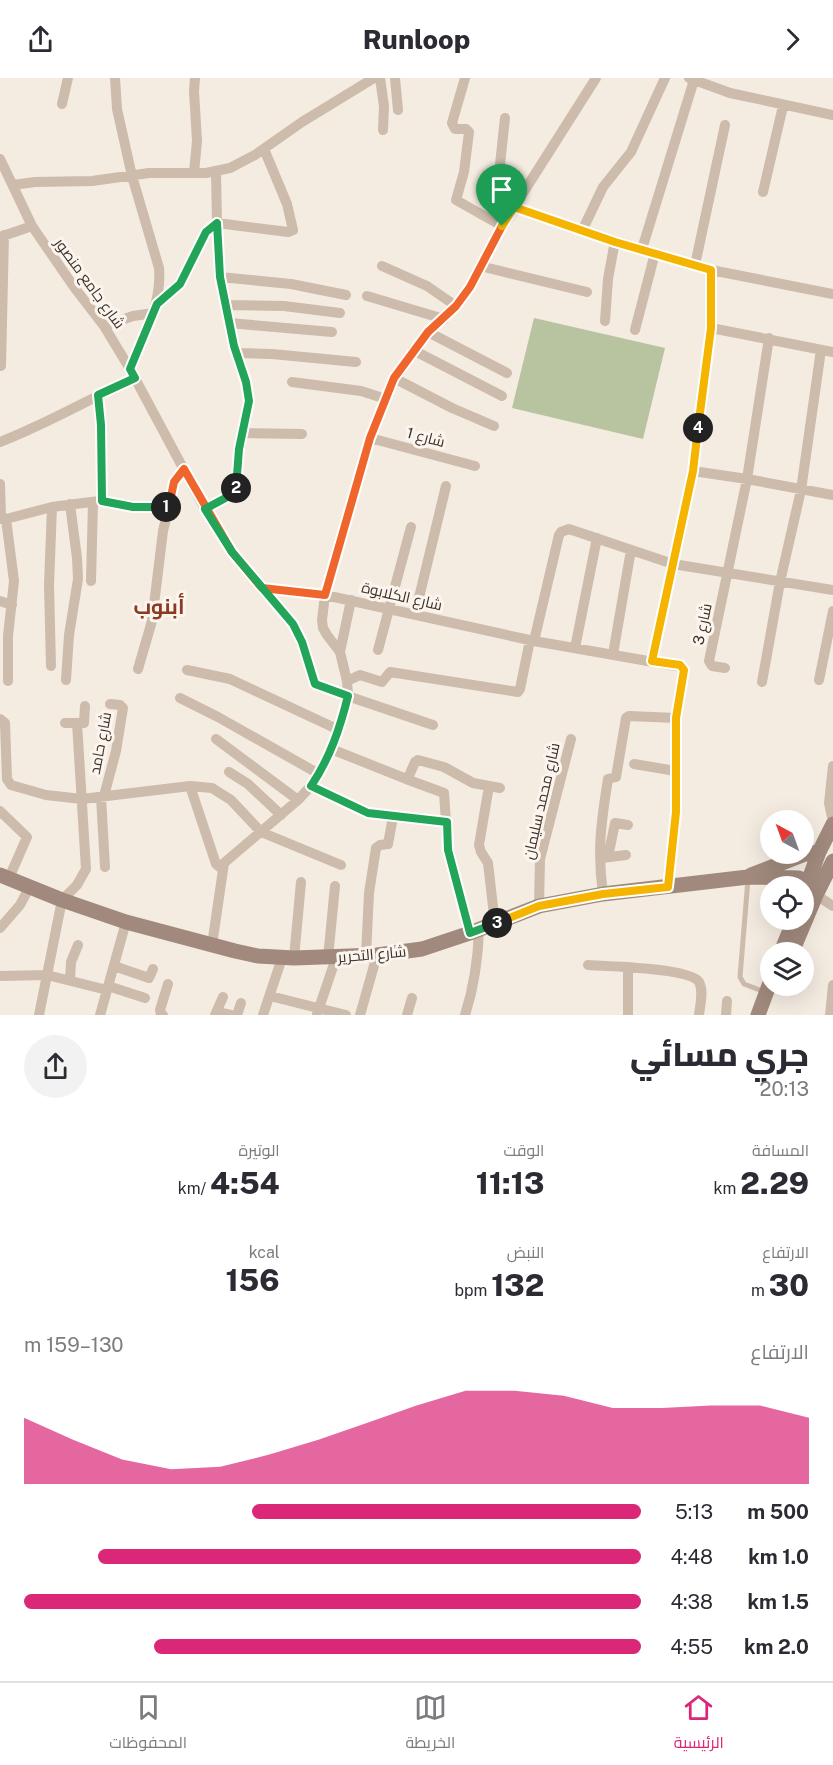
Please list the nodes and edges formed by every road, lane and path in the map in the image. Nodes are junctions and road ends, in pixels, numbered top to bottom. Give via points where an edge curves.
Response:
1 (68, 78) edge
2 (115, 78) edge
3 (195, 78) edge
4 (374, 78) edge
5 (380, 78) edge
6 (395, 78) edge
7 (465, 78) edge
8 (665, 78) edge
9 (692, 79) edge
10 (590, 80) edge
11 (62, 104) dead end
12 (783, 106) junction
13 (398, 110) dead end
14 (833, 115) edge
15 (505, 118) dead end
16 (725, 126) dead end
17 (383, 130) dead end
18 (264, 149) junction
19 (0, 159) edge
20 (216, 172) junction
21 (194, 173) junction
22 (132, 176) junction
23 (13, 185) junction
24 (763, 192) dead end
25 (514, 207) junction
26 (217, 223) junction
27 (32, 226) junction
28 (502, 226) junction
29 (582, 231) junction
30 (2, 236) edge
31 (615, 242) junction
32 (642, 249) junction
33 (655, 253) junction
34 (695, 265) junction
35 (382, 266) dead end
36 (480, 266) junction
37 (711, 270) junction
38 (220, 277) junction
39 (587, 292) dead end
40 (833, 294) edge
41 (346, 295) dead end
42 (367, 296) dead end
43 (226, 305) junction
44 (456, 306) junction
45 (155, 308) junction
46 (340, 313) dead end
47 (444, 319) junction
48 (605, 321) dead end
49 (229, 323) junction
50 (104, 326) junction
51 (711, 328) junction
52 (635, 330) dead end
53 (332, 332) dead end
54 (428, 332) junction
55 (769, 338) junction
56 (413, 350) junction
57 (827, 351) edge
58 (236, 353) junction
59 (356, 362) dead end
60 (1, 366) edge
61 (507, 373) dead end
62 (132, 374) junction
63 (394, 378) junction
64 (292, 382) dead end
65 (98, 395) junction
66 (502, 396) dead end
67 (386, 399) junction
68 (494, 426) dead end
69 (243, 433) junction
70 (302, 434) dead end
71 (370, 438) junction
72 (0, 442) edge
73 (475, 466) dead end
74 (184, 469) junction
75 (693, 471) junction
76 (747, 479) junction
77 (0, 484) edge
78 (446, 486) dead end
79 (801, 490) junction
80 (833, 495) edge
81 (98, 502) junction
82 (70, 504) junction
83 (169, 506) junction
84 (52, 507) junction
85 (205, 509) junction
86 (6, 519) junction
87 (411, 527) dead end
88 (597, 538) junction
89 (631, 550) junction
90 (673, 564) junction
91 (728, 574) junction
92 (91, 581) dead end
93 (780, 582) junction
94 (262, 588) junction
95 (833, 590) edge
96 (325, 595) junction
97 (351, 600) junction
98 (0, 601) edge
99 (12, 605) junction
100 (389, 609) junction
101 (833, 611) edge
102 (415, 614) junction
103 (532, 640) junction
104 (575, 648) junction
105 (378, 650) dead end
106 (340, 652) junction
107 (613, 654) junction
108 (652, 661) junction
109 (51, 666) dead end
110 (725, 668) dead end
111 (138, 669) dead end
112 (187, 670) dead end
113 (66, 680) dead end
114 (819, 680) dead end
115 (8, 681) dead end
116 (347, 681) junction
117 (762, 682) dead end
118 (348, 696) junction
119 (180, 698) dead end
120 (111, 704) dead end
121 (85, 706) dead end
122 (0, 718) edge
123 (676, 718) junction
124 (65, 723) dead end
125 (77, 723) junction
126 (433, 725) dead end
127 (339, 730) junction
128 (216, 739) dead end
129 (571, 739) dead end
130 (331, 749) junction
131 (634, 764) dead end
132 (833, 766) edge
133 (676, 771) junction
134 (229, 772) dead end
135 (319, 774) junction
136 (406, 778) junction
137 (190, 786) junction
138 (311, 786) junction
139 (103, 797) junction
140 (82, 799) junction
141 (298, 800) junction
142 (0, 811) edge
143 (281, 815) junction
144 (393, 817) junction
145 (447, 822) junction
146 (833, 823) edge
147 (628, 825) dead end
148 (261, 832) junction
149 (819, 852) junction
150 (626, 855) dead end
151 (604, 857) junction
152 (341, 865) dead end
153 (832, 866) edge
154 (105, 867) dead end
155 (222, 870) junction
156 (813, 876) edge
157 (5, 877) edge
158 (748, 877) junction
159 (760, 877) edge
160 (301, 882) dead end
161 (814, 885) edge
162 (336, 886) dead end
163 (668, 887) junction
164 (29, 888) junction
165 (814, 893) edge
166 (603, 894) junction
167 (63, 900) junction
168 (539, 906) junction
169 (833, 906) edge
170 (126, 922) junction
171 (495, 924) junction
172 (0, 928) edge
173 (474, 932) junction
174 (78, 945) dead end
175 (212, 945) junction
176 (372, 955) junction
177 (288, 958) junction
178 (332, 958) junction
179 (588, 965) dead end
180 (114, 966) junction
181 (627, 967) junction
182 (153, 969) dead end
183 (47, 975) junction
184 (0, 976) edge
185 (70, 981) junction
186 (168, 984) dead end
187 (760, 985) edge
188 (833, 985) edge
189 (108, 988) junction
190 (270, 996) junction
191 (767, 996) edge
192 (770, 996) edge
193 (223, 997) dead end
194 (145, 998) dead end
195 (412, 998) dead end
196 (727, 1001) dead end
197 (241, 1003) dead end
198 (318, 1012) edge
199 (216, 1013) edge
200 (39, 1015) edge
201 (100, 1015) edge
202 (162, 1015) edge
203 (231, 1015) edge
204 (237, 1015) edge
205 (263, 1015) edge
206 (346, 1015) edge
207 (360, 1015) edge
208 (407, 1015) edge
209 (465, 1015) edge
210 (628, 1015) edge
211 (699, 1015) edge
212 (726, 1015) edge
213 (758, 1015) edge
214 (767, 1015) edge
215 (830, 1015) edge

1 - 11 street
2 - 22 street via 117,109
3 - 21 street
4 - 18 street
5 - 17 street
6 - 13 street
7 - 28 street via 452,123 455,129 469,132 456,201
8 - 29 street via 631,152 603,187
9 - 12 street
9 - 32 street
10 - 25 street
12 - 14 street
12 - 24 street
15 - 25 street via 497,192 499,201
16 - 34 street
18 - 20 street
18 - 26 street via 287,204 292,230
19 - 23 street, شارع جامع منصور
20 - 21 street
20 - 26 street
21 - 22 street
22 - 23 street
22 - 45 street via 159,268
23 - 27 street, شارع جامع منصور
25 - 28 street
25 - 29 street
26 - 38 street
26 - 45 street via 206,232 180,284
27 - 30 street
27 - 50 street, شارع جامع منصور
28 - 36 street
29 - 31 street
30 - 60 street
31 - 32 street
31 - 48 street
32 - 33 street
33 - 34 street
33 - 52 street
34 - 37 street
35 - 44 street via 427,286
36 - 39 street
36 - 44 street
37 - 40 street
37 - 51 street
38 - 41 street
38 - 43 street
42 - 47 street
43 - 46 street via 284,306
43 - 49 street
44 - 47 street
45 - 50 street
45 - 62 street
47 - 54 street
49 - 53 street
49 - 58 street
50 - 62 street, شارع جامع منصور
51 - 55 street
51 - 75 street
54 - 56 street
54 - 61 street
55 - 57 street
55 - 76 street
56 - 63 street
56 - 66 street
57 - 79 street
58 - 59 street
58 - 69 street via 249,401
62 - 65 street
62 - 74 street, شارع جامع منصور
63 - 67 street
63 - 68 street
64 - 67 street via 337,386
65 - 72 street
65 - 81 street
67 - 71 street
69 - 70 street
69 - 85 street via 237,487 231,495
71 - 73 street, شارع 1
71 - 96 street
74 - 83 street via 174,482
74 - 85 street, شارع جامع منصور
75 - 76 street
75 - 90 street
76 - 79 street
76 - 91 street
77 - 86 street via 1,515
78 - 102 street
79 - 80 street
79 - 93 street
81 - 82 street
81 - 83 street via 133,507
81 - 92 street
82 - 84 street
82 - 113 street via 78,579
83 - 111 street via 152,621
84 - 86 street
84 - 109 street
85 - 94 street, شارع جامع منصور via 232,552
86 - 99 street via 14,581
87 - 100 street
88 - 89 street
88 - 103 street via 569,529 559,535
88 - 104 street
89 - 90 street
89 - 107 street
90 - 91 street
90 - 108 street
91 - 93 street
91 - 110 street, شارع 3 via 709,662
93 - 95 street
93 - 117 street
94 - 96 street, شارع الكلابوة
94 - 118 street, شارع جامع منصور via 296,630 315,684
96 - 97 street, شارع الكلابوة
96 - 106 street via 324,628
97 - 100 street, شارع الكلابوة
97 - 106 street
98 - 99 street
99 - 115 street
100 - 102 street, شارع الكلابوة
100 - 105 street
101 - 114 street
102 - 103 street, شارع الكلابوة
103 - 104 street, شارع الكلابوة
103 - 116 street via 518,692 390,672 382,682 363,675
104 - 107 street, شارع الكلابوة
106 - 116 street
107 - 108 street, شارع الكلابوة
108 - 123 street, شارع الكلابوة via 680,665 684,670
112 - 127 street via 230,679
116 - 118 street
118 - 126 street, شارع جامع منصور
118 - 127 street
119 - 135 street
120 - 139 street, شارع حامد via 123,708
121 - 125 street via 85,722
122 - 140 street via 5,723 9,784 46,795
123 - 133 street
123 - 151 street via 626,718 616,777 608,779 599,836
124 - 125 street
125 - 140 street
127 - 130 street
128 - 141 street
129 - 168 street, شارع محمد سليمان via 540,859
130 - 135 street
130 - 136 street
131 - 133 street
132 - 146 street via 829,803
133 - 163 street
134 - 143 street
135 - 138 street
136 - 145 street via 443,791
136 - 171 street via 418,760 444,767 473,783 495,787 479,845 488,863
137 - 139 street
137 - 148 street via 222,793
137 - 155 street via 216,864
138 - 141 street
138 - 144 street via 368,813
139 - 140 street
139 - 154 street
140 - 167 street via 86,868
141 - 143 street
142 - 157 street via 27,837
143 - 148 street
144 - 145 street
144 - 176 street via 388,844 376,848 369,893
145 - 173 street via 448,850
146 - 149 street
147 - 151 street via 615,823
148 - 152 street
148 - 155 street via 227,860
149 - 156 street
149 - 158 street, شارع التحرير
150 - 151 street
151 - 166 street
153 - 161 street
155 - 175 street
157 - 164 street, شارع التحرير
158 - 159 street, شارع التحرير
158 - 163 street, شارع التحرير
158 - 187 lane via 740,977 744,984
160 - 177 street
162 - 178 street
163 - 166 street, شارع التحرير
164 - 167 street, شارع التحرير
164 - 172 street
165 - 169 street
166 - 168 street, شارع التحرير
167 - 170 street, شارع التحرير
167 - 183 street
168 - 171 street, شارع التحرير
170 - 175 street, شارع التحرير
170 - 180 street
171 - 173 street, شارع التحرير
173 - 176 street, شارع التحرير via 422,949
173 - 209 street via 478,956
174 - 185 street via 71,962
175 - 177 street, شارع التحرير
176 - 178 street, شارع التحرير
176 - 207 street
177 - 178 street, شارع التحرير
177 - 190 street
178 - 198 street
179 - 181 street
180 - 182 street via 149,978
180 - 189 street
181 - 210 street
181 - 211 street via 692,976 700,984
183 - 184 street
183 - 185 street
183 - 200 street
185 - 189 street
186 - 202 street
188 - 215 street
189 - 194 street
189 - 201 street
190 - 198 street
190 - 205 street
191 - 213 street
192 - 214 street
193 - 199 street
195 - 208 street
196 - 212 street
197 - 204 street
198 - 206 street
199 - 203 street

